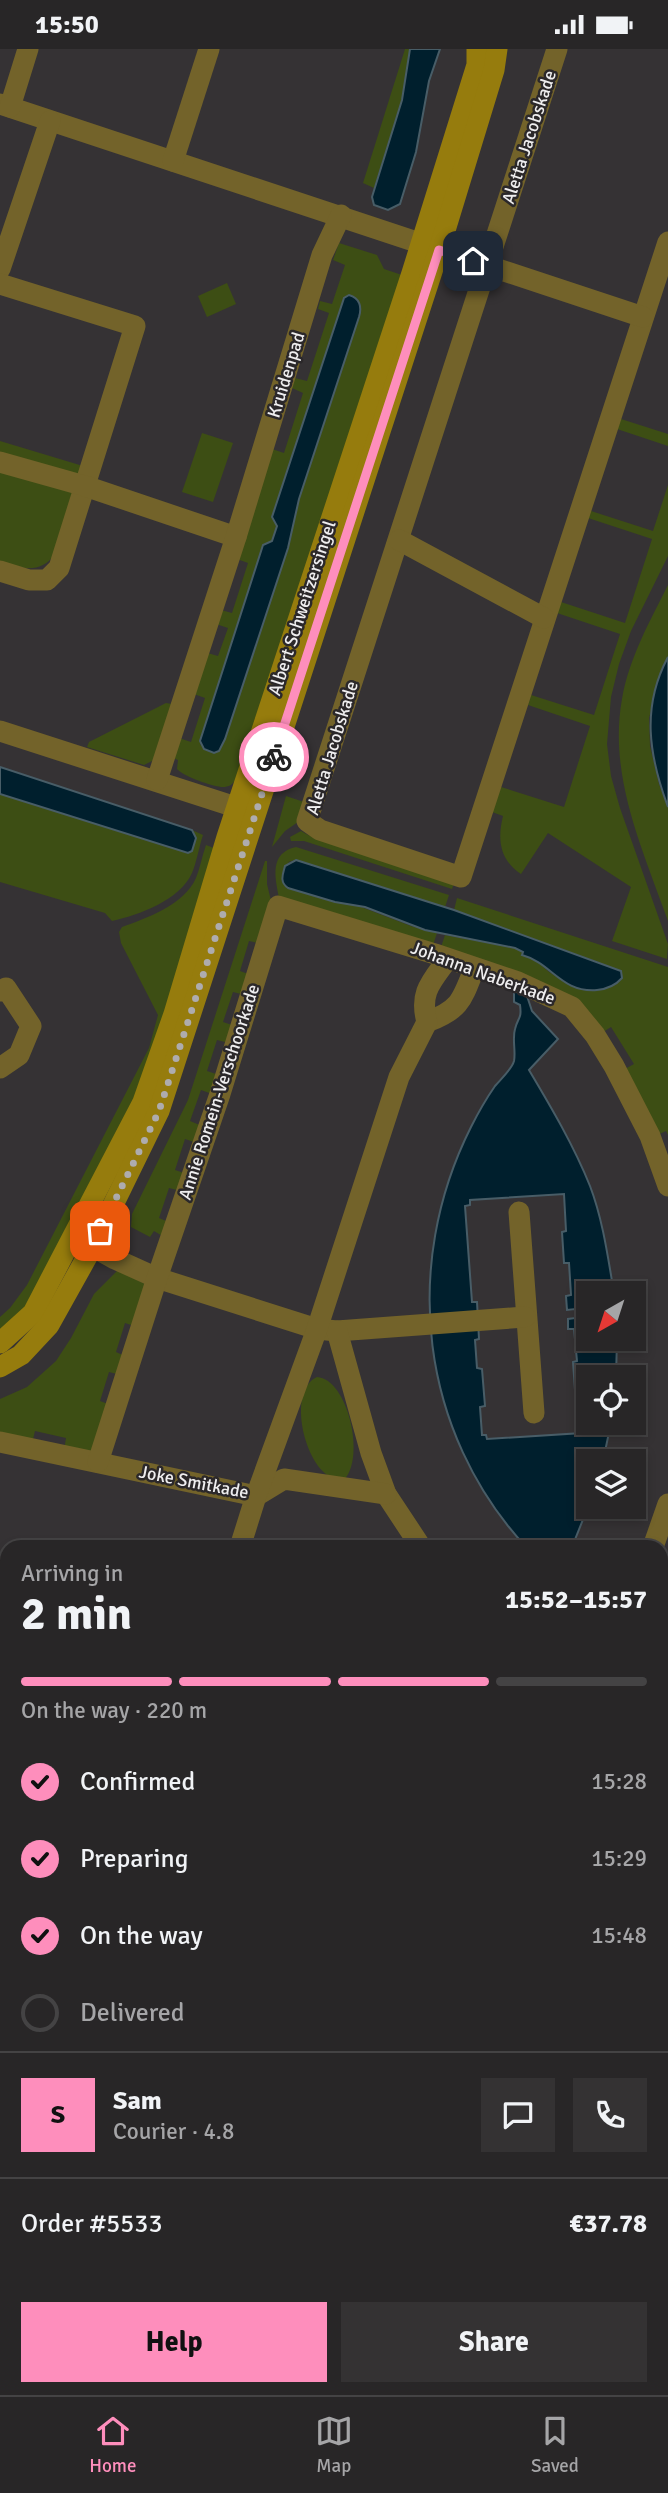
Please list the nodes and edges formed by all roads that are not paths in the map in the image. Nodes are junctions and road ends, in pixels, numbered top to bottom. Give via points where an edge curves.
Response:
1 (28, 49) edge
2 (209, 49) edge
3 (477, 49) edge
4 (496, 49) edge
5 (557, 49) edge
6 (5, 105) edge
7 (50, 121) junction
8 (173, 161) junction
9 (341, 215) junction
10 (668, 241) edge
11 (430, 247) junction
12 (487, 265) junction
13 (0, 269) edge
14 (0, 284) edge
15 (643, 317) junction
16 (0, 462) edge
17 (85, 486) junction
18 (236, 537) junction
19 (399, 540) junction
20 (0, 571) edge
21 (544, 618) junction
22 (0, 731) edge
23 (157, 781) junction
24 (246, 810) junction
25 (278, 905) joint
26 (447, 960) junction
27 (474, 969) junction
28 (0, 991) edge
29 (427, 1022) junction
30 (0, 1068) edge
31 (668, 1186) edge
32 (519, 1212) dead end
33 (83, 1241) junction
34 (157, 1278) junction
35 (525, 1317) junction
36 (327, 1330) junction
37 (0, 1343) edge
38 (0, 1367) edge
39 (534, 1413) dead end
40 (0, 1443) edge
41 (98, 1462) junction
42 (386, 1494) junction
43 (256, 1496) junction
44 (668, 1504) edge
45 (242, 1540) edge
46 (416, 1540) edge
47 (655, 1540) edge

1 - 6 street
2 - 8 street
3 - 11 street, Albert Schweitzersingel via 477,65
4 - 11 street, Albert Schweitzersingel via 494,70
5 - 12 street, Aletta Jacobskade
6 - 7 street
7 - 8 street
7 - 13 street
8 - 9 street
9 - 11 street
9 - 18 street, Kruidenpad via 323,255
10 - 15 street, Aletta Jacobskade
11 - 12 street
11 - 24 street, Albert Schweitzersingel
12 - 15 street
12 - 19 street, Aletta Jacobskade
14 - 17 street via 135,327
15 - 21 street, Aletta Jacobskade
16 - 17 street
17 - 18 street
17 - 20 street via 59,568 47,580
18 - 23 street, Kruidenpad
19 - 21 street
19 - 21 street, Aletta Jacobskade via 307,821 320,830 461,877
22 - 23 street
23 - 24 street
24 - 33 street, Albert Schweitzersingel via 143,1102
25 - 26 street, Johanna Naberkade
25 - 34 street, Annie Romein-Verschoorkade
26 - 27 street, Johanna Naberkade
26 - 29 street via 427,988 423,1007
27 - 29 street via 462,999 448,1014
27 - 31 street, Johanna Naberkade via 572,1007 614,1066 650,1136
28 - 30 street via 6,988 31,1026 19,1055
29 - 36 street via 399,1077
32 - 35 street
33 - 34 street
33 - 37 street via 33,1313
33 - 38 street via 50,1325 21,1355
34 - 36 street
34 - 41 street, Annie Romein-Verschoorkade
35 - 36 street
35 - 39 street
36 - 42 street
36 - 43 street
40 - 41 street, Joke Smitkade
41 - 43 street, Joke Smitkade
42 - 43 street, Joke Smitkade via 284,1479
42 - 46 street
43 - 45 street
44 - 47 street

